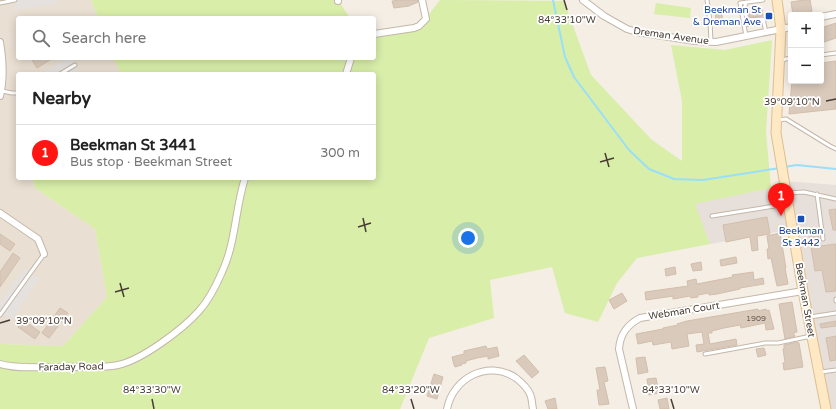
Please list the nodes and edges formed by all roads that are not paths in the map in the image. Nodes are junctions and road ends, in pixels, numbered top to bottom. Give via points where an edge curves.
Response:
1 (15, 0) edge
2 (422, 0) edge
3 (583, 0) edge
4 (708, 0) edge
5 (763, 0) edge
6 (777, 0) edge
7 (746, 2) junction
8 (0, 3) edge
9 (836, 14) edge
10 (824, 16) edge
11 (764, 21) junction
12 (744, 25) junction
13 (788, 28) edge
14 (781, 29) junction
15 (766, 32) junction
16 (376, 34) edge
17 (746, 36) junction
18 (0, 42) edge
19 (711, 42) junction
20 (836, 53) edge
21 (824, 55) edge
22 (788, 59) edge
23 (350, 60) edge
24 (780, 60) junction
25 (75, 65) dead end
26 (63, 72) edge
27 (346, 72) edge
28 (0, 93) edge
29 (16, 93) edge
30 (776, 120) junction
31 (836, 148) edge
32 (245, 180) edge
33 (786, 193) junction
34 (817, 194) junction
35 (836, 199) edge
36 (788, 204) junction
37 (1, 216) edge
38 (712, 216) dead end
39 (823, 239) dead end
40 (44, 254) joint
41 (803, 291) junction
42 (836, 312) edge
43 (0, 315) edge
44 (808, 318) junction
45 (812, 336) junction
46 (704, 354) dead end
47 (0, 364) edge
48 (836, 370) edge
49 (819, 372) junction
50 (447, 409) edge
51 (533, 409) edge
52 (633, 409) edge
53 (826, 409) edge

1 - 8 lane
2 - 16 street via 426,18 423,22 414,28
3 - 19 street, Dreman Avenue via 627,29
4 - 19 lane
5 - 7 lane
6 - 14 main road, Beekman Street
7 - 11 lane via 748,20 762,18
7 - 12 lane via 740,3
9 - 10 street
11 - 12 lane
11 - 15 lane
12 - 17 lane
13 - 14 street, Dreman Avenue
14 - 15 street, Dreman Avenue
14 - 24 main road, Beekman Street
15 - 17 street, Dreman Avenue
17 - 19 street, Dreman Avenue
18 - 28 street via 3,69
20 - 21 lane
22 - 24 lane
23 - 27 street
24 - 30 main road, Beekman Street
25 - 26 lane
28 - 29 lane
30 - 31 lane via 786,119
30 - 33 main road, Beekman Street
32 - 47 street, Faraday Road via 230,252 218,281 199,311 170,337 119,365 83,368
33 - 34 lane via 794,191
33 - 36 main road, Beekman Street
34 - 35 lane
34 - 39 lane
36 - 38 lane
36 - 41 main road, Beekman Street
37 - 40 street via 38,240
40 - 43 lane
41 - 44 main road, Beekman Street
41 - 52 street, Webman Court via 634,321 625,330 619,349
42 - 44 lane
44 - 45 main road, Beekman Street
45 - 46 lane
45 - 49 main road, Beekman Street
48 - 49 lane
49 - 53 main road, Beekman Street
50 - 51 street via 453,393 466,378 493,370 506,373 520,381 530,394

